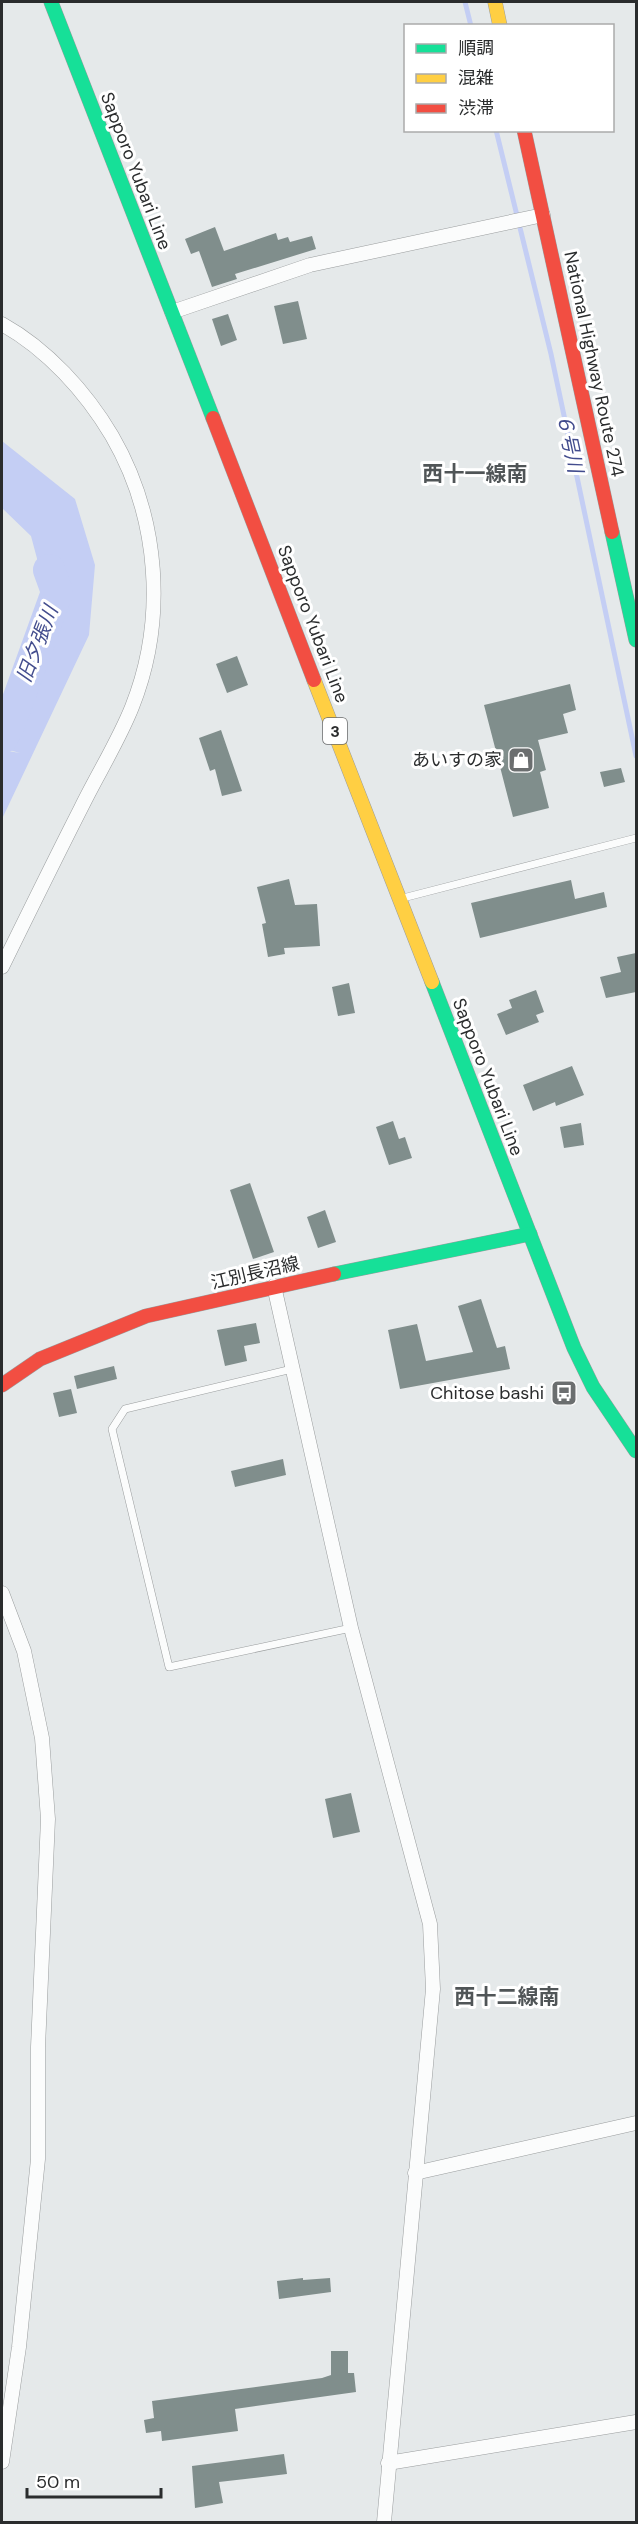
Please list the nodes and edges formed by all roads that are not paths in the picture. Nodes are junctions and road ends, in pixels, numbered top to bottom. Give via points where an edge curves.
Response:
1 (51, 2) edge
2 (495, 2) edge
3 (500, 24) edge
4 (524, 132) edge
5 (537, 217) junction
6 (172, 312) junction
7 (2, 324) edge
8 (636, 640) edge
9 (636, 838) edge
10 (400, 899) junction
11 (2, 967) edge
12 (530, 1234) junction
13 (274, 1286) junction
14 (292, 1369) junction
15 (2, 1385) edge
16 (636, 1451) edge
17 (2, 1593) edge
18 (351, 1628) junction
19 (636, 2123) edge
20 (416, 2174) junction
21 (636, 2422) edge
22 (2, 2462) edge
23 (388, 2463) junction
24 (384, 2523) edge

1 - 6 main road, Sapporo Yubari Line / 3
2 - 3 main road
4 - 5 main road, National Highway Route 274
5 - 6 street via 310,265
5 - 8 main road, National Highway Route 274
6 - 10 main road, Sapporo Yubari Line / 3
7 - 11 street via 60,368 96,409 124,456 148,522 154,584 149,647 132,707
9 - 10 lane
10 - 12 main road, Sapporo Yubari Line / 3
12 - 13 main road, 江別長沼線
12 - 16 main road, Sapporo Yubari Line / 3 via 593,1387
13 - 14 street
13 - 15 main road, 江別長沼線 via 146,1316 40,1359
14 - 18 street
14 - 18 lane via 125,1409 112,1429 169,1667
17 - 22 street via 24,1651 40,1727 48,1819 38,2159 19,2347
18 - 20 street via 430,1924 433,1989
19 - 20 street
20 - 23 street
21 - 23 street
23 - 24 street

